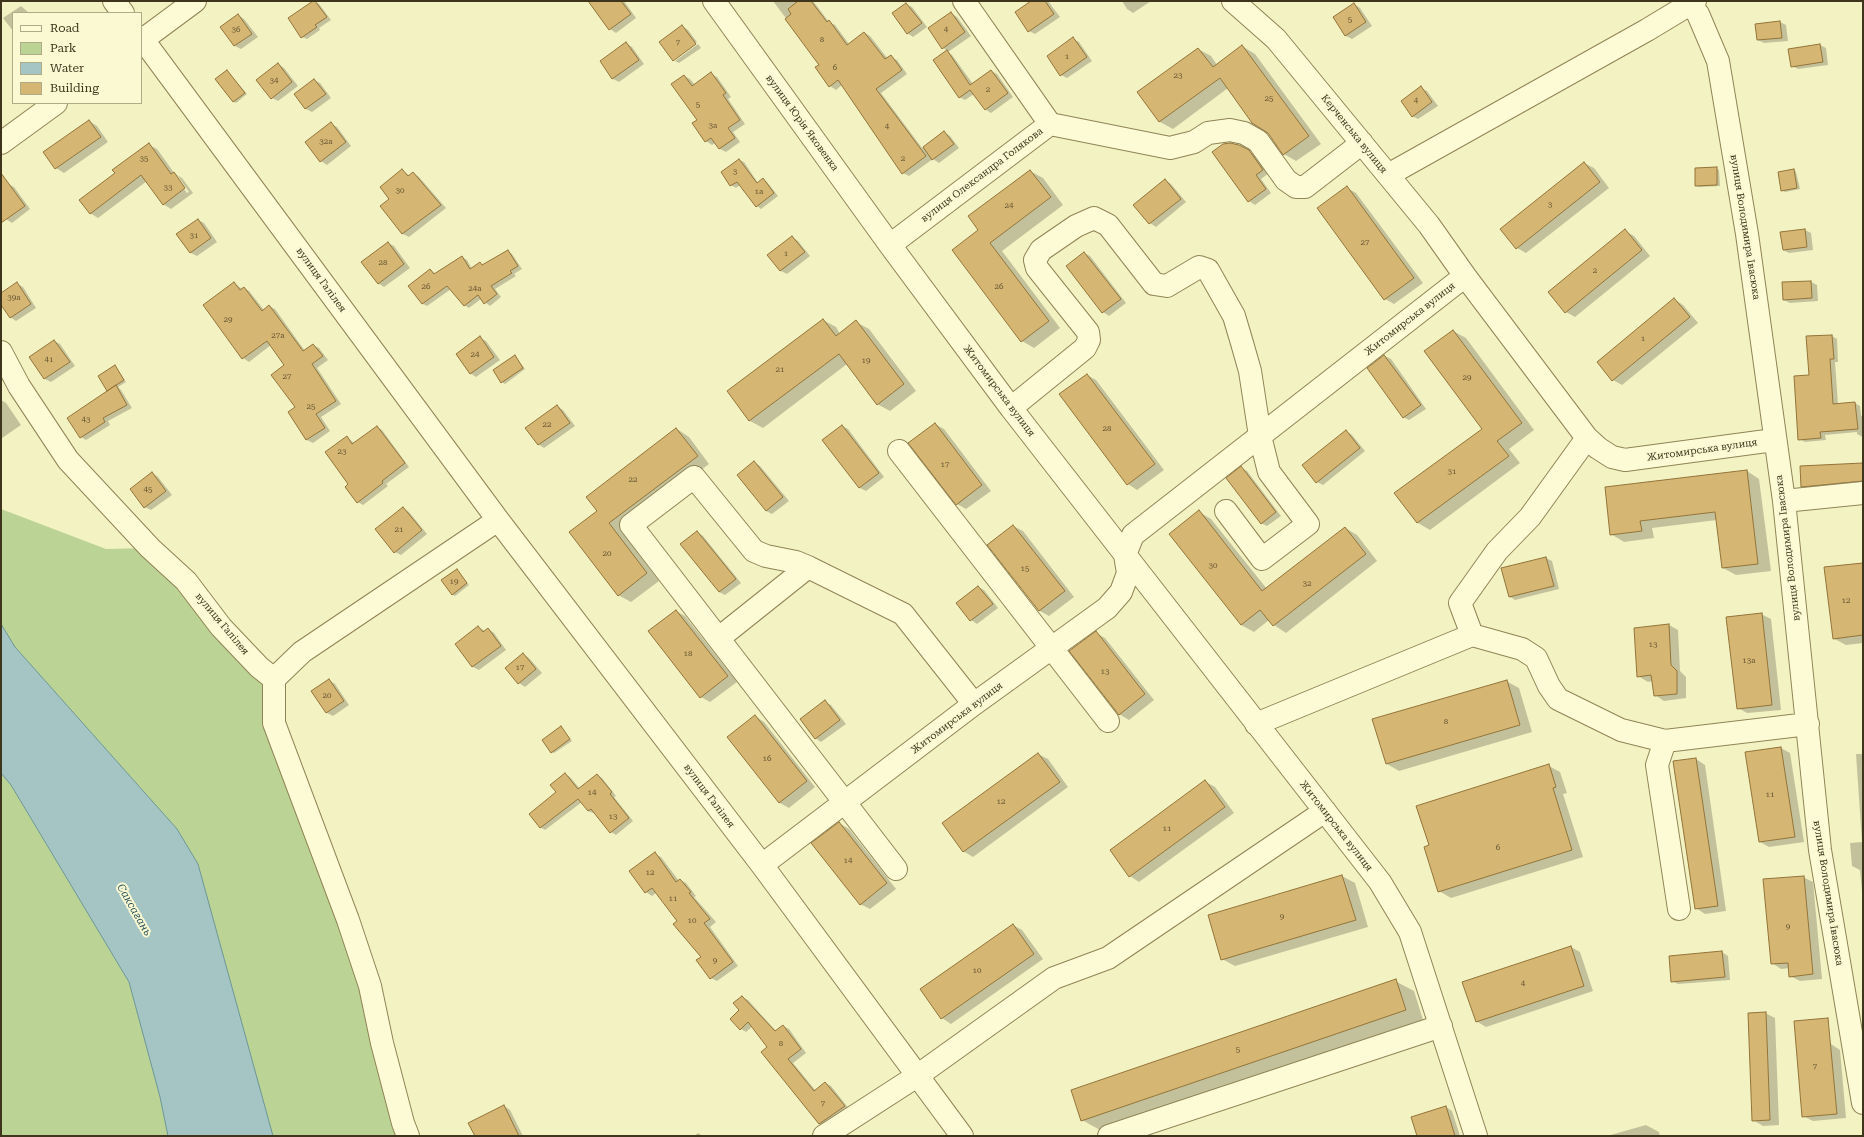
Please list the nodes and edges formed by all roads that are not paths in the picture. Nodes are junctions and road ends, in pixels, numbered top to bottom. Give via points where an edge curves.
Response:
1 (114, 1) edge
2 (195, 1) edge
3 (714, 1) edge
4 (964, 1) edge
5 (1234, 1) edge
6 (1691, 2) edge
7 (122, 12) edge
8 (142, 39) edge
9 (55, 104) edge
10 (1050, 124) junction
11 (1, 143) edge
12 (1362, 143) junction
13 (1388, 175) junction
14 (890, 245) junction
15 (1465, 276) junction
16 (1, 352) edge
17 (1011, 408) junction
18 (1260, 436) junction
19 (1587, 438) junction
20 (1774, 440) junction
21 (899, 451) dead end
22 (1863, 493) edge
23 (1784, 501) junction
24 (1226, 511) dead end
25 (498, 520) junction
26 (1125, 555) junction
27 (808, 567) junction
28 (1472, 635) junction
29 (719, 638) junction
30 (1052, 648) junction
31 (274, 679) junction
32 (974, 704) junction
33 (1108, 721) dead end
34 (1256, 724) junction
35 (1808, 724) junction
36 (1665, 741) junction
37 (845, 803) junction
38 (1324, 811) junction
39 (762, 865) junction
40 (896, 869) dead end
41 (1679, 909) dead end
42 (1441, 1026) junction
43 (917, 1076) junction
44 (1863, 1103) edge
45 (408, 1136) edge
46 (824, 1136) edge
47 (962, 1136) edge
48 (1110, 1136) edge
49 (1476, 1136) edge

1 - 7 street
2 - 8 street, вулиця Галілея
3 - 14 street, вулиця Юрія Яковенка
4 - 10 street, вулиця Олександра Голякова
5 - 12 street, Керченська вулиця via 1276,39
6 - 13 street
6 - 20 street, вулиця Володимира Івасюка via 1718,61 1747,234
8 - 25 street, вулиця Галілея
9 - 11 street
10 - 12 street via 1170,148 1194,142 1208,133 1230,130 1244,133 1258,142 1286,180 1296,188 1305,187
10 - 14 street, вулиця Олександра Голякова
12 - 13 street, Керченська вулиця
13 - 15 street, Керченська вулиця via 1429,225
14 - 17 street, Житомирська вулиця
15 - 18 street, Житомирська вулиця
15 - 19 street, Житомирська вулиця
16 - 31 street, вулиця Галілея via 19,386 68,460 150,548 186,581 221,627
17 - 18 street via 1085,348 1089,340 1088,332 1037,268 1035,260 1041,250 1076,226 1094,218 1108,225 1154,284 1167,286 1199,267 1208,270 1234,316 1250,371
17 - 26 street, Житомирська вулиця
18 - 24 street via 1269,472 1308,524 1262,559
18 - 26 street, Житомирська вулиця via 1133,535
19 - 20 street, Житомирська вулиця via 1612,457 1626,460
19 - 28 street via 1530,517 1497,551 1460,603
20 - 23 street, вулиця Володимира Івасюка
21 - 30 street
22 - 23 street
23 - 35 street, вулиця Володимира Івасюка
25 - 31 street via 302,652
25 - 39 street, вулиця Галілея
26 - 30 street, Житомирська вулиця via 1128,573 1121,592 1107,608
26 - 34 street, Житомирська вулиця
27 - 29 street
27 - 29 street via 754,551 694,477 631,525
27 - 32 street via 903,614
28 - 34 street
28 - 36 street via 1522,649 1536,658 1558,699 1621,730
29 - 37 street
30 - 32 street, Житомирська вулиця
30 - 33 street
31 - 45 street via 274,723 346,913 370,986 382,1043
32 - 37 street, Житомирська вулиця
34 - 38 street, Житомирська вулиця
35 - 36 street
35 - 44 street, вулиця Володимира Івасюка via 1820,850
36 - 41 street via 1657,765
37 - 39 street, Житомирська вулиця
37 - 40 street
38 - 42 street, Житомирська вулиця via 1380,882 1410,932
38 - 43 street via 1108,958 1054,978
39 - 43 street, вулиця Галілея
42 - 48 street
42 - 49 street, Житомирська вулиця
43 - 46 street
43 - 47 street, вулиця Галілея

